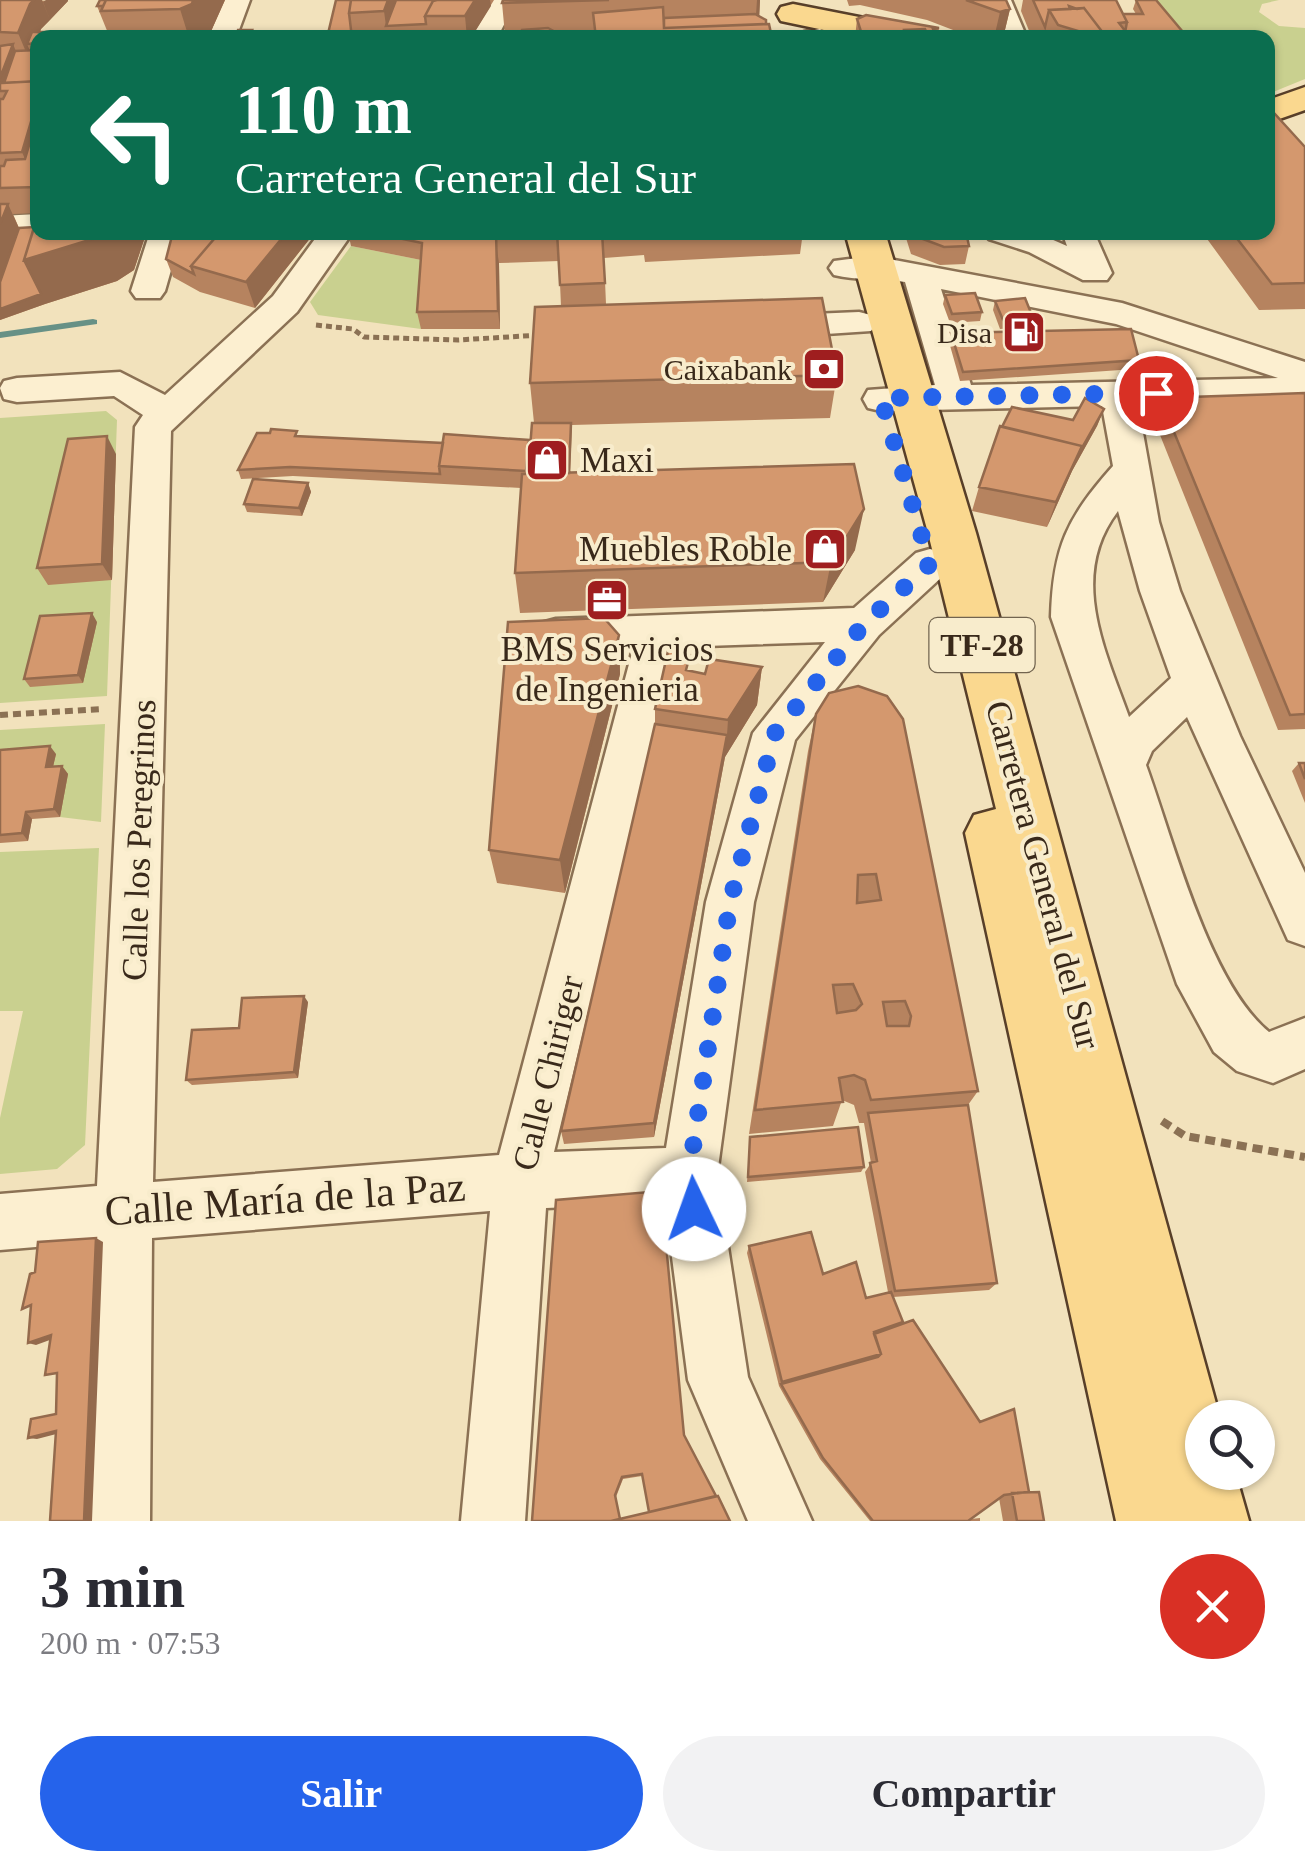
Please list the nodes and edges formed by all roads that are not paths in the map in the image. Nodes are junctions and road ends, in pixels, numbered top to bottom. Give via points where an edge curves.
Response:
1 (237, 0) edge
2 (504, 0) edge
3 (998, 0) edge
4 (807, 23) edge
5 (225, 30) edge
6 (488, 30) edge
7 (857, 30) edge
8 (1010, 30) edge
9 (1305, 98) edge
10 (1275, 109) edge
11 (30, 224) edge
12 (0, 226) edge
13 (164, 240) edge
14 (331, 240) edge
15 (1027, 240) edge
16 (1081, 240) edge
17 (868, 255) edge
18 (978, 288) junction
19 (148, 291) dead end
20 (988, 321) dead end
21 (858, 323) junction
22 (723, 328) edge
23 (1180, 330) junction
24 (1000, 358) edge
25 (1305, 374) edge
26 (1305, 389) edge
27 (17, 390) dead end
28 (1124, 391) junction
29 (1012, 394) junction
30 (917, 398) junction
31 (167, 413) junction
32 (1133, 468) junction
33 (930, 564) junction
34 (864, 624) junction
35 (658, 634) junction
36 (518, 636) edge
37 (1193, 684) junction
38 (1123, 768) junction
39 (1305, 924) edge
40 (1305, 1043) edge
41 (1071, 1061) junction
42 (689, 1174) junction
43 (520, 1182) junction
44 (124, 1212) junction
45 (0, 1222) edge
46 (118, 1521) edge
47 (493, 1521) edge
48 (780, 1521) edge
49 (1155, 1521) edge
50 (1210, 1521) edge

1 - 5 street
2 - 6 street
3 - 8 street
4 - 7 main road
9 - 10 main road
11 - 12 street
13 - 19 street
14 - 31 street, Calle los Peregrinos via 271,317
15 - 16 street via 1095,273
17 - 18 street
17 - 21 main road, Carretera General del Sur / TF-28
17 - 30 main road, Carretera General del Sur / TF-28
18 - 20 street
18 - 23 street
21 - 22 street
21 - 30 main road, Carretera General del Sur / TF-28
23 - 25 street
23 - 28 street via 1198,354 1195,371 1178,382
24 - 29 street
26 - 28 street
27 - 31 street via 120,384
28 - 29 street
28 - 32 street
29 - 30 street
30 - 33 main road, Carretera General del Sur / TF-28
30 - 41 main road, Carretera General del Sur / TF-28
31 - 44 street, Calle los Peregrinos via 152,426
32 - 37 street via 1143,537
32 - 38 street via 1087,522 1072,557 1072,616
33 - 34 street
33 - 41 main road, Carretera General del Sur / TF-28
34 - 35 street
34 - 42 street via 775,733 730,902
35 - 36 street
35 - 43 street, Calle Chiriger
37 - 38 street via 1134,740
37 - 39 street
38 - 40 street via 1195,968 1232,1034 1255,1054 1273,1058
41 - 49 main road, Carretera General del Sur / TF-28
41 - 50 main road, Carretera General del Sur / TF-28
42 - 43 street, Calle María de la Paz
42 - 48 street via 718,1380
43 - 44 street, Calle María de la Paz
43 - 47 street, Calle Chiriger
44 - 45 street, Calle María de la Paz
44 - 46 street, Calle los Peregrinos

